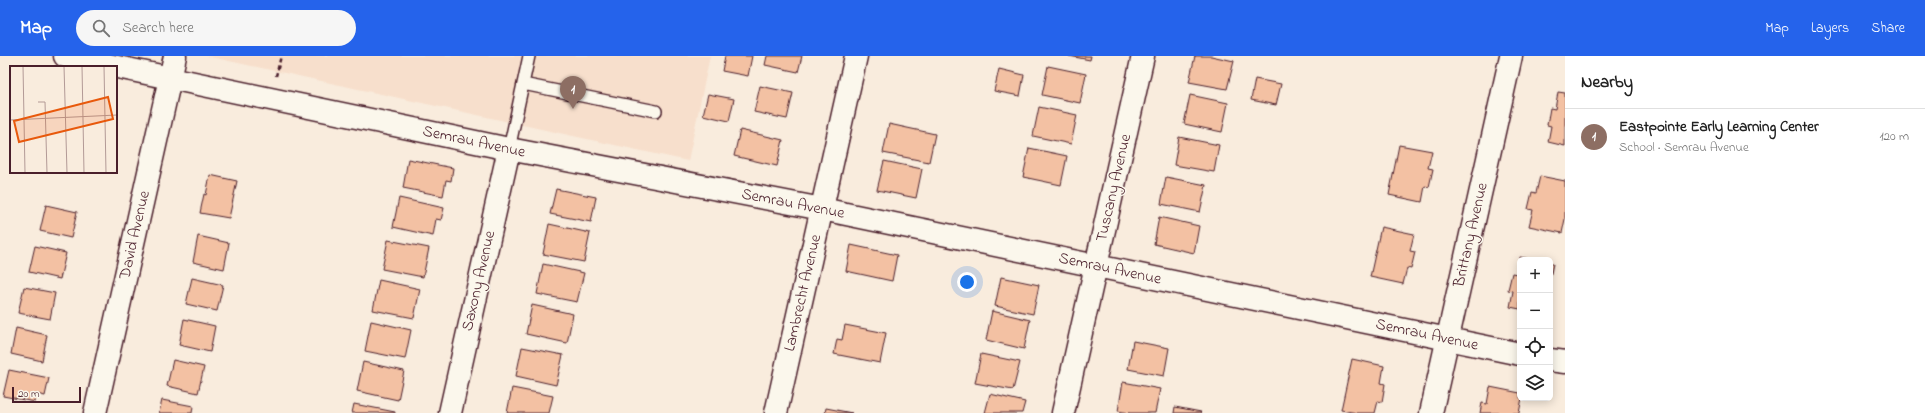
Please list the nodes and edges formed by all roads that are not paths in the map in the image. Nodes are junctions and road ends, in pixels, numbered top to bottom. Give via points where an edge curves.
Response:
1 (64, 56) edge
2 (175, 56) edge
3 (529, 56) edge
4 (856, 56) edge
5 (1143, 56) edge
6 (1511, 56) edge
7 (112, 66) edge
8 (117, 67) edge
9 (170, 78) junction
10 (523, 84) junction
11 (656, 111) dead end
12 (509, 149) junction
13 (822, 209) junction
14 (1096, 266) junction
15 (1448, 339) junction
16 (1517, 353) edge
17 (1553, 360) edge
18 (1565, 362) edge
19 (94, 413) edge
20 (450, 413) edge
21 (776, 413) edge
22 (1063, 413) edge
23 (1431, 413) edge

1 - 7 street, Semrau Avenue
2 - 9 street, David Avenue
3 - 10 lane
4 - 13 street, Lambrecht Avenue
5 - 14 street, Tuscany Avenue
6 - 15 street, Brittany Avenue
8 - 9 street, Semrau Avenue
9 - 12 street, Semrau Avenue
9 - 19 street, David Avenue
10 - 11 lane
10 - 12 lane
12 - 13 street, Semrau Avenue
12 - 20 street, Saxony Avenue
13 - 14 street, Semrau Avenue
13 - 21 street, Lambrecht Avenue
14 - 15 street, Semrau Avenue
14 - 22 street, Tuscany Avenue
15 - 16 street, Semrau Avenue
15 - 23 street, Brittany Avenue
17 - 18 street

